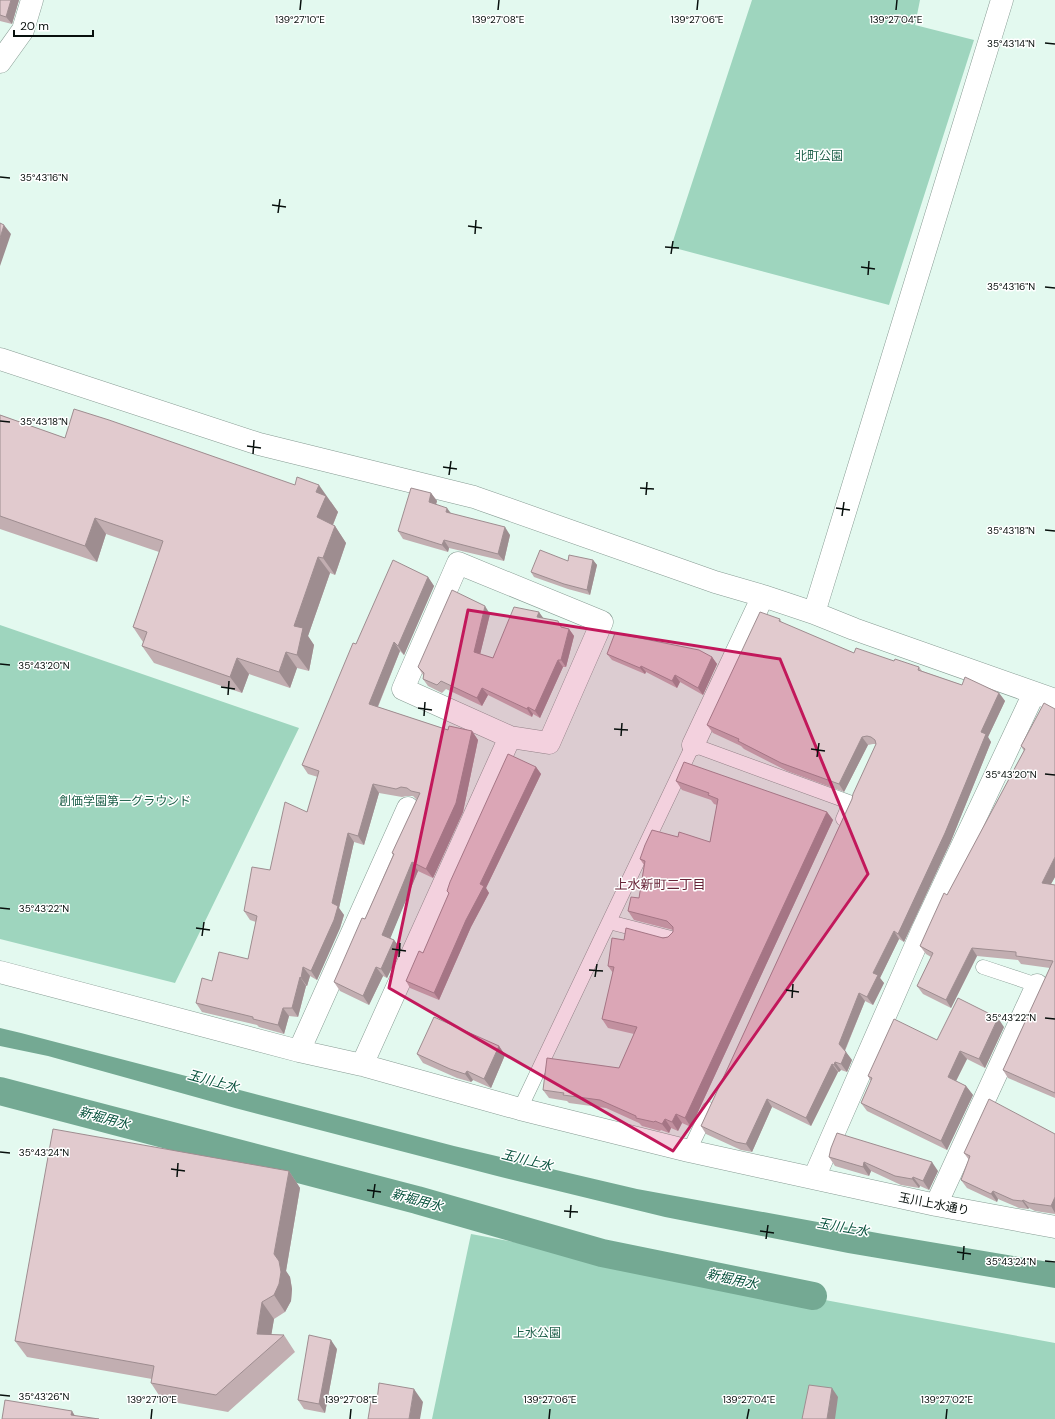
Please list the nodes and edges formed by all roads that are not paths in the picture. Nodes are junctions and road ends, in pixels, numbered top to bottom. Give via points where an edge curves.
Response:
1 (32, 0) edge
2 (1002, 0) edge
3 (0, 62) edge
4 (0, 359) edge
5 (763, 596) junction
6 (814, 613) junction
7 (1034, 693) junction
8 (1055, 700) edge
9 (510, 737) junction
10 (692, 745) junction
11 (408, 808) dead end
12 (837, 832) edge
13 (609, 922) junction
14 (671, 938) edge
15 (983, 967) dead end
16 (0, 972) edge
17 (1037, 985) joint
18 (299, 1051) junction
19 (362, 1065) junction
20 (713, 1101) edge
21 (520, 1110) junction
22 (690, 1152) junction
23 (814, 1178) junction
24 (936, 1205) junction
25 (1055, 1226) edge

1 - 3 street via 23,30
2 - 6 street
4 - 5 street via 259,444 474,497 715,582
5 - 6 street
5 - 10 street
6 - 7 street
7 - 8 street
7 - 23 street via 923,929
9 - 9 street via 403,689 458,563 602,622 549,743
9 - 19 street
10 - 12 lane via 852,796
10 - 13 lane
11 - 18 street
13 - 14 lane
13 - 21 lane
15 - 17 lane
16 - 18 street, 玉川上水通り
17 - 24 street
18 - 19 street, 玉川上水通り
19 - 21 street, 玉川上水通り
20 - 22 lane
21 - 22 street, 玉川上水通り
22 - 23 street, 玉川上水通り
23 - 24 street, 玉川上水通り
24 - 25 street, 玉川上水通り

